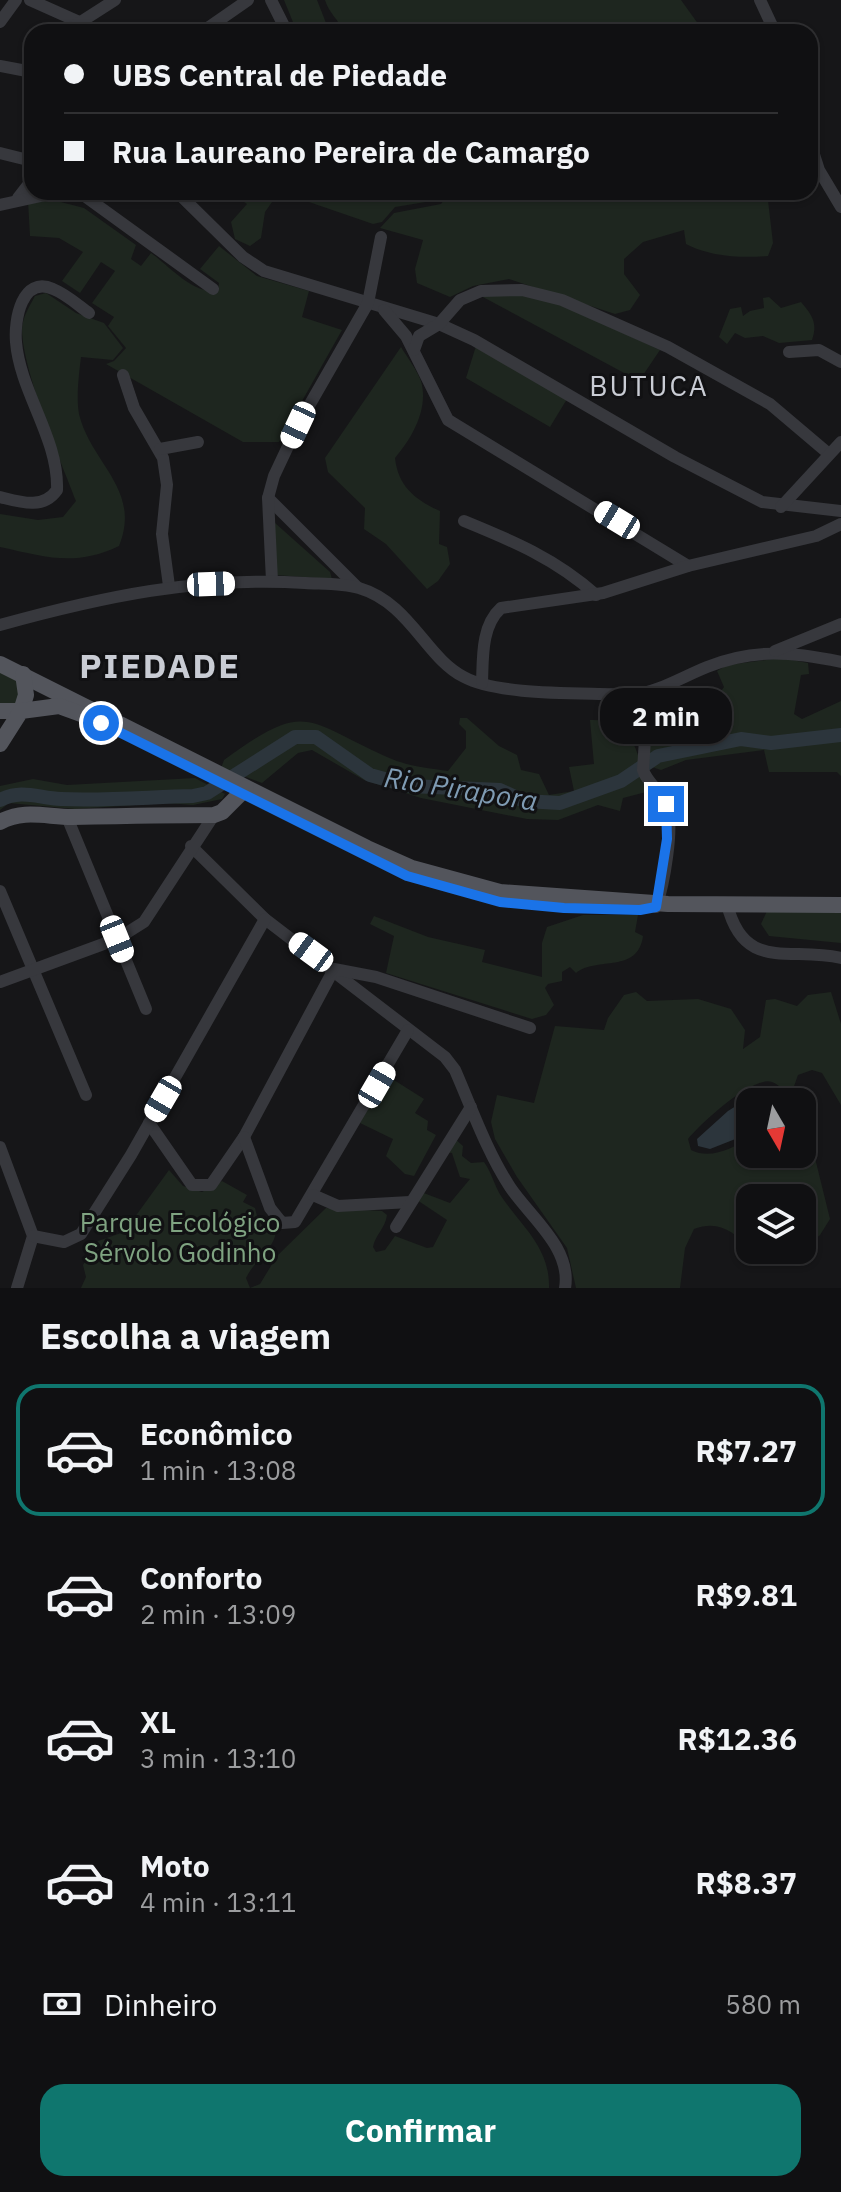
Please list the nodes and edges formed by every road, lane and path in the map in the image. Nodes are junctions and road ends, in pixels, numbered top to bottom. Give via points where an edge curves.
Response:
1 (16, 0) edge
2 (30, 0) edge
3 (115, 0) edge
4 (248, 0) edge
5 (271, 0) edge
6 (760, 0) edge
7 (77, 21) junction
8 (0, 22) edge
9 (74, 24) edge
10 (214, 24) edge
11 (283, 24) edge
12 (771, 24) edge
13 (0, 66) edge
14 (24, 68) edge
15 (0, 153) edge
16 (24, 159) edge
17 (818, 167) edge
18 (24, 190) edge
19 (24, 197) edge
20 (18, 198) junction
21 (90, 200) edge
22 (185, 200) edge
23 (0, 205) edge
24 (841, 207) edge
25 (381, 237) dead end
26 (213, 289) dead end
27 (368, 303) junction
28 (383, 309) junction
29 (89, 313) dead end
30 (439, 324) junction
31 (414, 350) junction
32 (789, 352) dead end
33 (841, 362) edge
34 (123, 375) dead end
35 (198, 442) dead end
36 (841, 442) edge
37 (160, 449) junction
38 (829, 454) junction
39 (0, 497) edge
40 (268, 498) junction
41 (781, 507) junction
42 (841, 511) edge
43 (464, 521) dead end
44 (841, 524) edge
45 (688, 566) junction
46 (272, 581) junction
47 (169, 586) junction
48 (357, 587) junction
49 (596, 595) junction
50 (841, 624) edge
51 (0, 625) edge
52 (775, 651) junction
53 (841, 662) edge
54 (0, 664) edge
55 (23, 674) junction
56 (482, 683) junction
57 (648, 693) junction
58 (64, 695) junction
59 (27, 709) junction
60 (0, 711) edge
61 (1, 735) edge
62 (212, 774) junction
63 (238, 793) junction
64 (214, 815) junction
65 (67, 817) junction
66 (0, 822) edge
67 (191, 846) junction
68 (0, 891) edge
69 (661, 904) junction
70 (727, 904) junction
71 (841, 905) edge
72 (265, 919) junction
73 (117, 939) junction
74 (841, 958) edge
75 (33, 969) junction
76 (334, 969) junction
77 (376, 977) junction
78 (0, 982) edge
79 (361, 996) junction
80 (146, 1009) dead end
81 (530, 1028) dead end
82 (408, 1030) junction
83 (86, 1095) dead end
84 (471, 1107) junction
85 (149, 1123) junction
86 (244, 1137) junction
87 (0, 1147) edge
88 (227, 1165) junction
89 (255, 1171) junction
90 (313, 1195) junction
91 (410, 1202) junction
92 (396, 1227) dead end
93 (33, 1236) junction
94 (568, 1285) edge
95 (17, 1288) edge

1 - 8 street
2 - 7 street
3 - 7 street
4 - 10 street
5 - 11 street
6 - 12 street
7 - 9 street
13 - 14 street
15 - 16 street
17 - 24 street
18 - 20 street
19 - 20 street
20 - 23 street
21 - 26 street
22 - 27 street via 264,271
25 - 27 street
27 - 28 street
27 - 40 street via 298,425
28 - 30 street
28 - 31 street
29 - 39 street via 41,286 23,299 16,343 57,490 41,503
30 - 31 street via 419,336
30 - 38 street via 460,300 481,291 505,288 562,300 668,347 770,404
30 - 41 street via 689,465
31 - 45 street via 448,420
32 - 33 street via 819,350
34 - 37 street via 134,408
35 - 37 street
36 - 38 street
37 - 47 street via 167,485 162,534
38 - 41 street
40 - 46 street
40 - 48 street
41 - 42 street
43 - 49 street via 544,555
44 - 45 street via 816,536
45 - 49 street
46 - 47 street
46 - 48 street
47 - 51 street
48 - 56 street via 394,607 456,672
49 - 56 street via 501,608 487,630
50 - 52 street
52 - 53 street
52 - 57 street via 736,656
54 - 55 main road
55 - 58 main road
55 - 59 main road
56 - 57 street
57 - 69 street via 643,770 669,814
58 - 59 main road
58 - 62 main road
59 - 60 main road
59 - 61 main road
59 - 62 main road via 72,709
62 - 63 main road
63 - 64 main road
63 - 69 main road via 412,868 453,880 557,899
63 - 69 main road via 407,876 457,891 500,902 564,908 640,910
64 - 65 main road
64 - 67 street
65 - 66 main road via 15,815
65 - 73 street
67 - 72 street
67 - 73 street via 144,922
68 - 75 street
69 - 70 main road
70 - 71 main road
70 - 74 street via 737,934 756,949
72 - 76 street
72 - 85 street
73 - 75 street
73 - 80 street
75 - 78 street
75 - 83 street
76 - 77 street
76 - 79 street
76 - 86 street
77 - 79 street
77 - 81 street
79 - 82 street
82 - 84 street via 445,1057
82 - 90 street
84 - 91 street
84 - 94 street via 511,1188 560,1256
85 - 88 street via 192,1185 211,1185
85 - 93 street via 81,1234 64,1242
86 - 88 street
86 - 89 street
87 - 93 street
88 - 89 street
89 - 90 street via 282,1223 295,1222
90 - 91 street via 338,1206
91 - 92 street
93 - 95 street

